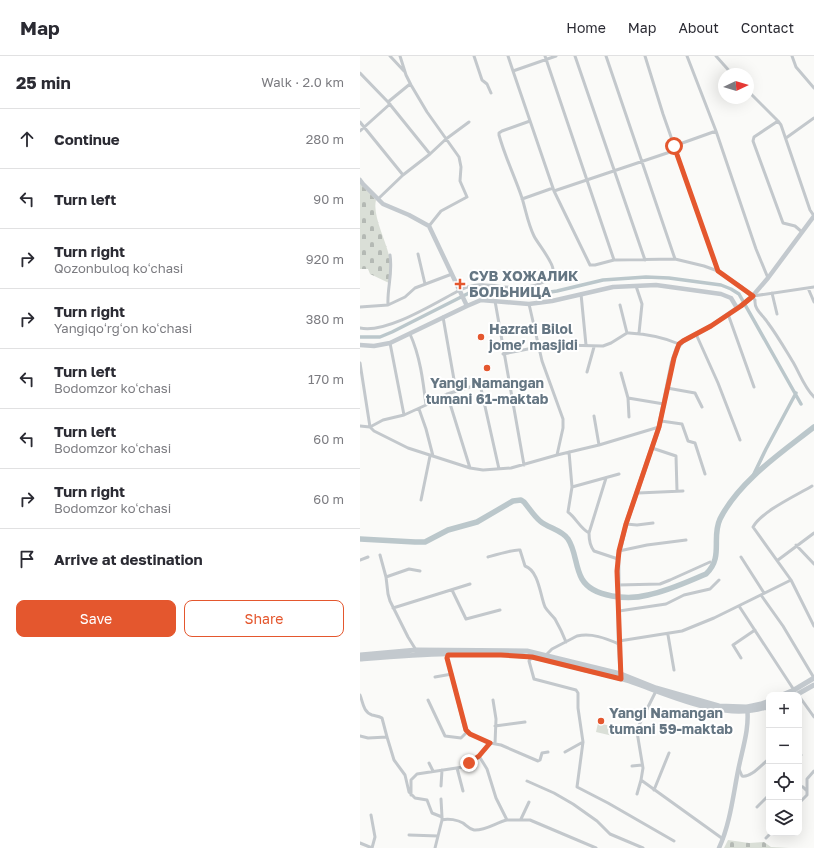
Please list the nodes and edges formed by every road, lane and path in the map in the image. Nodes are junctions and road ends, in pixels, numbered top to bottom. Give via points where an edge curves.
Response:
1 (390, 56) edge
2 (400, 56) edge
3 (474, 56) edge
4 (508, 56) edge
5 (556, 56) edge
6 (575, 56) edge
7 (606, 56) edge
8 (645, 56) edge
9 (687, 56) edge
10 (716, 56) edge
11 (792, 56) edge
12 (546, 58) edge
13 (727, 68) edge
14 (405, 71) junction
15 (513, 71) junction
16 (360, 73) edge
17 (410, 84) junction
18 (814, 88) edge
19 (491, 93) dead end
20 (754, 97) edge
21 (389, 103) junction
22 (814, 118) edge
23 (530, 120) junction
24 (778, 121) junction
25 (360, 122) edge
26 (469, 122) dead end
27 (364, 127) junction
28 (360, 131) edge
29 (716, 131) junction
30 (786, 138) junction
31 (446, 139) junction
32 (674, 146) junction
33 (676, 150) junction
34 (430, 154) junction
35 (641, 162) junction
36 (614, 172) junction
37 (403, 175) junction
38 (360, 180) edge
39 (586, 181) junction
40 (554, 190) junction
41 (378, 199) junction
42 (522, 199) junction
43 (814, 216) edge
44 (429, 226) junction
45 (802, 232) junction
46 (418, 254) dead end
47 (390, 256) dead end
48 (675, 259) junction
49 (614, 260) junction
50 (645, 260) junction
51 (714, 260) junction
52 (707, 267) junction
53 (718, 271) junction
54 (452, 274) junction
55 (768, 278) junction
56 (425, 284) junction
57 (636, 286) junction
58 (814, 287) edge
59 (808, 288) junction
60 (460, 291) junction
61 (772, 293) junction
62 (581, 294) junction
63 (751, 298) junction
64 (495, 301) junction
65 (814, 302) edge
66 (466, 304) junction
67 (529, 304) junction
68 (388, 305) junction
69 (620, 305) dead end
70 (360, 307) edge
71 (739, 307) junction
72 (728, 314) junction
73 (777, 314) dead end
74 (443, 317) junction
75 (360, 328) edge
76 (626, 333) junction
77 (639, 333) junction
78 (410, 334) junction
79 (696, 334) junction
80 (390, 343) junction
81 (679, 344) junction
82 (360, 345) edge
83 (586, 345) junction
84 (538, 347) junction
85 (594, 347) junction
86 (503, 354) junction
87 (360, 363) edge
88 (587, 372) dead end
89 (621, 373) dead end
90 (754, 387) dead end
91 (667, 388) junction
92 (456, 391) junction
93 (447, 394) junction
94 (814, 397) edge
95 (628, 398) junction
96 (426, 404) junction
97 (664, 404) junction
98 (702, 407) dead end
99 (419, 409) junction
100 (404, 415) junction
101 (594, 416) dead end
102 (629, 417) dead end
103 (661, 421) junction
104 (360, 426) edge
105 (370, 427) junction
106 (659, 427) junction
107 (740, 440) dead end
108 (599, 445) junction
109 (652, 448) junction
110 (568, 452) junction
111 (557, 454) junction
112 (431, 456) junction
113 (524, 465) junction
114 (470, 468) junction
115 (499, 469) junction
116 (619, 474) dead end
117 (705, 474) dead end
118 (606, 478) junction
119 (812, 486) dead end
120 (572, 487) junction
121 (677, 491) junction
122 (682, 491) dead end
123 (638, 493) junction
124 (421, 500) dead end
125 (653, 523) dead end
126 (626, 524) junction
127 (589, 533) junction
128 (814, 533) edge
129 (686, 540) dead end
130 (796, 545) junction
131 (619, 551) junction
132 (380, 554) dead end
133 (368, 557) dead end
134 (488, 557) dead end
135 (741, 557) dead end
136 (618, 559) junction
137 (360, 560) edge
138 (778, 560) junction
139 (710, 562) dead end
140 (814, 564) edge
141 (420, 571) dead end
142 (386, 577) junction
143 (718, 580) dead end
144 (791, 580) junction
145 (470, 584) dead end
146 (618, 585) junction
147 (452, 590) junction
148 (763, 594) junction
149 (739, 606) junction
150 (393, 608) junction
151 (500, 610) dead end
152 (619, 611) junction
153 (814, 626) edge
154 (755, 630) junction
155 (668, 634) junction
156 (566, 642) junction
157 (619, 643) junction
158 (416, 650) junction
159 (360, 655) edge
160 (448, 655) junction
161 (546, 655) junction
162 (532, 657) junction
163 (741, 658) dead end
164 (360, 659) edge
165 (674, 670) dead end
166 (452, 674) junction
167 (621, 676) junction
168 (435, 677) dead end
169 (814, 678) edge
170 (814, 685) edge
171 (656, 691) junction
172 (796, 692) edge
173 (799, 692) edge
174 (801, 692) edge
175 (360, 695) edge
176 (428, 700) dead end
177 (493, 700) dead end
178 (802, 701) edge
179 (766, 702) edge
180 (766, 706) edge
181 (747, 709) junction
182 (814, 717) edge
183 (524, 722) dead end
184 (495, 726) junction
185 (467, 732) junction
186 (360, 736) edge
187 (387, 737) junction
188 (582, 742) junction
189 (490, 743) junction
190 (495, 744) junction
191 (548, 752) dead end
192 (565, 752) dead end
193 (669, 753) dead end
194 (479, 756) junction
195 (766, 762) edge
196 (429, 764) dead end
197 (642, 765) junction
198 (632, 766) dead end
199 (739, 767) junction
200 (457, 768) junction
201 (442, 770) junction
202 (434, 771) junction
203 (814, 771) edge
204 (641, 780) junction
205 (527, 781) dead end
206 (441, 786) dead end
207 (802, 787) edge
208 (654, 790) junction
209 (806, 790) junction
210 (462, 791) dead end
211 (637, 794) dead end
212 (411, 795) junction
213 (766, 798) edge
214 (441, 799) dead end
215 (802, 800) edge
216 (529, 802) dead end
217 (757, 807) dead end
218 (371, 815) dead end
219 (442, 818) junction
220 (521, 819) junction
221 (507, 820) junction
222 (409, 835) dead end
223 (438, 836) junction
224 (723, 839) junction
225 (674, 841) dead end
226 (360, 843) edge
227 (372, 848) edge
228 (435, 848) edge
229 (596, 848) edge
230 (643, 848) edge
231 (719, 848) edge

1 - 14 street
2 - 14 street
3 - 19 street via 482,80
4 - 15 street
5 - 12 street
6 - 36 street
7 - 35 street
8 - 32 street
9 - 29 street
10 - 13 street
11 - 18 street via 796,67
12 - 15 street
12 - 39 street
14 - 17 street
15 - 23 street
16 - 21 street
17 - 21 street
17 - 31 street
20 - 24 street
21 - 27 street
21 - 34 street
22 - 30 street
23 - 40 street
23 - 42 street via 499,133
24 - 30 street
24 - 45 street via 753,140 783,223 795,226
25 - 27 street
26 - 31 street
27 - 28 street
27 - 37 street
29 - 32 street
29 - 55 street
30 - 43 street
31 - 34 street
31 - 44 street via 459,157 460,181 467,197 441,211
32 - 33 street
33 - 35 street
33 - 51 street
34 - 37 street
35 - 36 street
35 - 48 street
36 - 39 street
36 - 50 street
37 - 41 street
38 - 41 main road
39 - 40 street
39 - 49 street
40 - 42 street
40 - 49 street via 590,265
41 - 44 main road via 383,204
42 - 60 street via 528,222 552,264 552,275 542,283 527,287 486,284 472,285
43 - 45 main road
44 - 54 main road
45 - 55 main road
46 - 56 street
47 - 68 street via 392,271 387,292
48 - 50 street
48 - 52 street
49 - 50 street
51 - 52 street
51 - 53 street
52 - 53 street
53 - 63 street
54 - 56 street
54 - 60 main road
55 - 63 main road
56 - 68 street
57 - 62 main road via 613,287
57 - 71 main road via 656,285 724,294
57 - 77 street via 642,304
58 - 59 street
59 - 61 street
59 - 65 street
60 - 66 main road
60 - 75 street via 399,321 379,327
61 - 63 street
61 - 73 street
62 - 67 main road
62 - 83 street
63 - 71 main road
63 - 94 street via 756,300 755,305 770,324 794,363 805,387
64 - 66 main road via 481,300
64 - 67 main road
64 - 86 street
66 - 74 main road
67 - 84 street
68 - 70 street
69 - 76 street
71 - 72 main road
72 - 79 main road
72 - 90 street
74 - 78 main road
74 - 92 street
76 - 77 street
76 - 85 street via 611,344
77 - 81 street
78 - 80 main road
78 - 96 street via 421,366
79 - 81 main road
79 - 107 street
80 - 82 main road
80 - 100 street
81 - 91 main road
83 - 84 street
83 - 85 street
84 - 86 street
84 - 111 street via 563,419
85 - 88 street
86 - 113 street
87 - 105 street
89 - 95 street
91 - 97 main road
91 - 98 street via 695,393
92 - 93 street
92 - 115 street via 480,384
93 - 96 street
93 - 114 street
95 - 97 street
95 - 102 street
96 - 99 street
97 - 103 main road
99 - 100 street
99 - 112 street
100 - 105 street via 383,420
101 - 108 street
103 - 106 main road
103 - 117 street via 682,424 688,441 695,443
104 - 105 street
105 - 112 street via 398,444
106 - 108 street
106 - 109 main road
108 - 110 street
109 - 121 street via 676,456
109 - 123 main road
110 - 111 street
110 - 120 street
111 - 113 street
112 - 114 street
112 - 124 street
113 - 115 street
114 - 115 street
116 - 118 street
118 - 120 street
118 - 127 street
119 - 138 street via 776,507 754,525 754,529
120 - 127 street via 568,512
121 - 122 street
121 - 123 street
123 - 126 main road
125 - 126 street
126 - 131 main road
127 - 136 street via 590,545 594,551
128 - 130 street
129 - 131 street
130 - 138 street
130 - 140 street
131 - 136 main road
132 - 142 street
133 - 137 street
134 - 156 street via 520,550 525,566 533,571 546,609 556,621
135 - 148 street
136 - 146 main road
138 - 144 street
139 - 146 street via 660,584
141 - 142 street via 409,569
142 - 150 street
143 - 152 street via 710,589 684,595 666,604
144 - 148 street
144 - 153 street
145 - 147 street
146 - 152 main road
147 - 150 street
147 - 151 street via 466,620
148 - 149 street
148 - 169 street
149 - 154 street
149 - 155 street via 682,631
150 - 158 street
152 - 157 main road
154 - 163 street via 733,645
154 - 172 street
155 - 157 street
155 - 165 street
156 - 157 street via 577,636 589,635
156 - 161 street
157 - 167 main road
158 - 159 main road
158 - 161 main road via 527,651
160 - 162 main road
160 - 164 main road
160 - 166 street
161 - 167 main road
162 - 167 main road
162 - 188 street via 529,661 534,678 577,691
166 - 168 street
166 - 185 street
167 - 171 main road
167 - 181 main road via 718,706
169 - 173 main road
170 - 174 main road
171 - 181 main road via 718,710 731,712
171 - 197 street via 637,732
175 - 187 street via 367,712 382,718
176 - 185 street via 446,736 461,738
177 - 184 street
178 - 182 street
179 - 181 main road
180 - 181 main road
181 - 199 main road
183 - 184 street
184 - 190 street
185 - 189 street
186 - 187 street
187 - 212 street via 394,760 404,775
188 - 192 street
188 - 225 street via 577,788
189 - 190 street
189 - 194 street
190 - 191 street via 538,761 542,753
193 - 208 street
194 - 200 street
194 - 221 street via 487,769 496,798
195 - 199 street via 745,776 742,776
196 - 202 street
197 - 198 street
197 - 204 street
199 - 224 main road
200 - 201 street
200 - 210 street
201 - 202 street
201 - 206 street
202 - 212 street via 417,774 412,778
203 - 209 street via 807,779
204 - 208 street
204 - 211 street
205 - 230 street via 573,804 610,834
207 - 209 street
208 - 224 street
209 - 215 street via 806,796
212 - 219 street via 427,800 432,813
213 - 217 street
214 - 219 street
216 - 220 street
218 - 227 street via 375,837
219 - 221 street via 463,823 475,830
219 - 223 street
220 - 221 street
220 - 229 street via 536,822
222 - 223 street
223 - 228 street
224 - 231 main road
226 - 227 street

